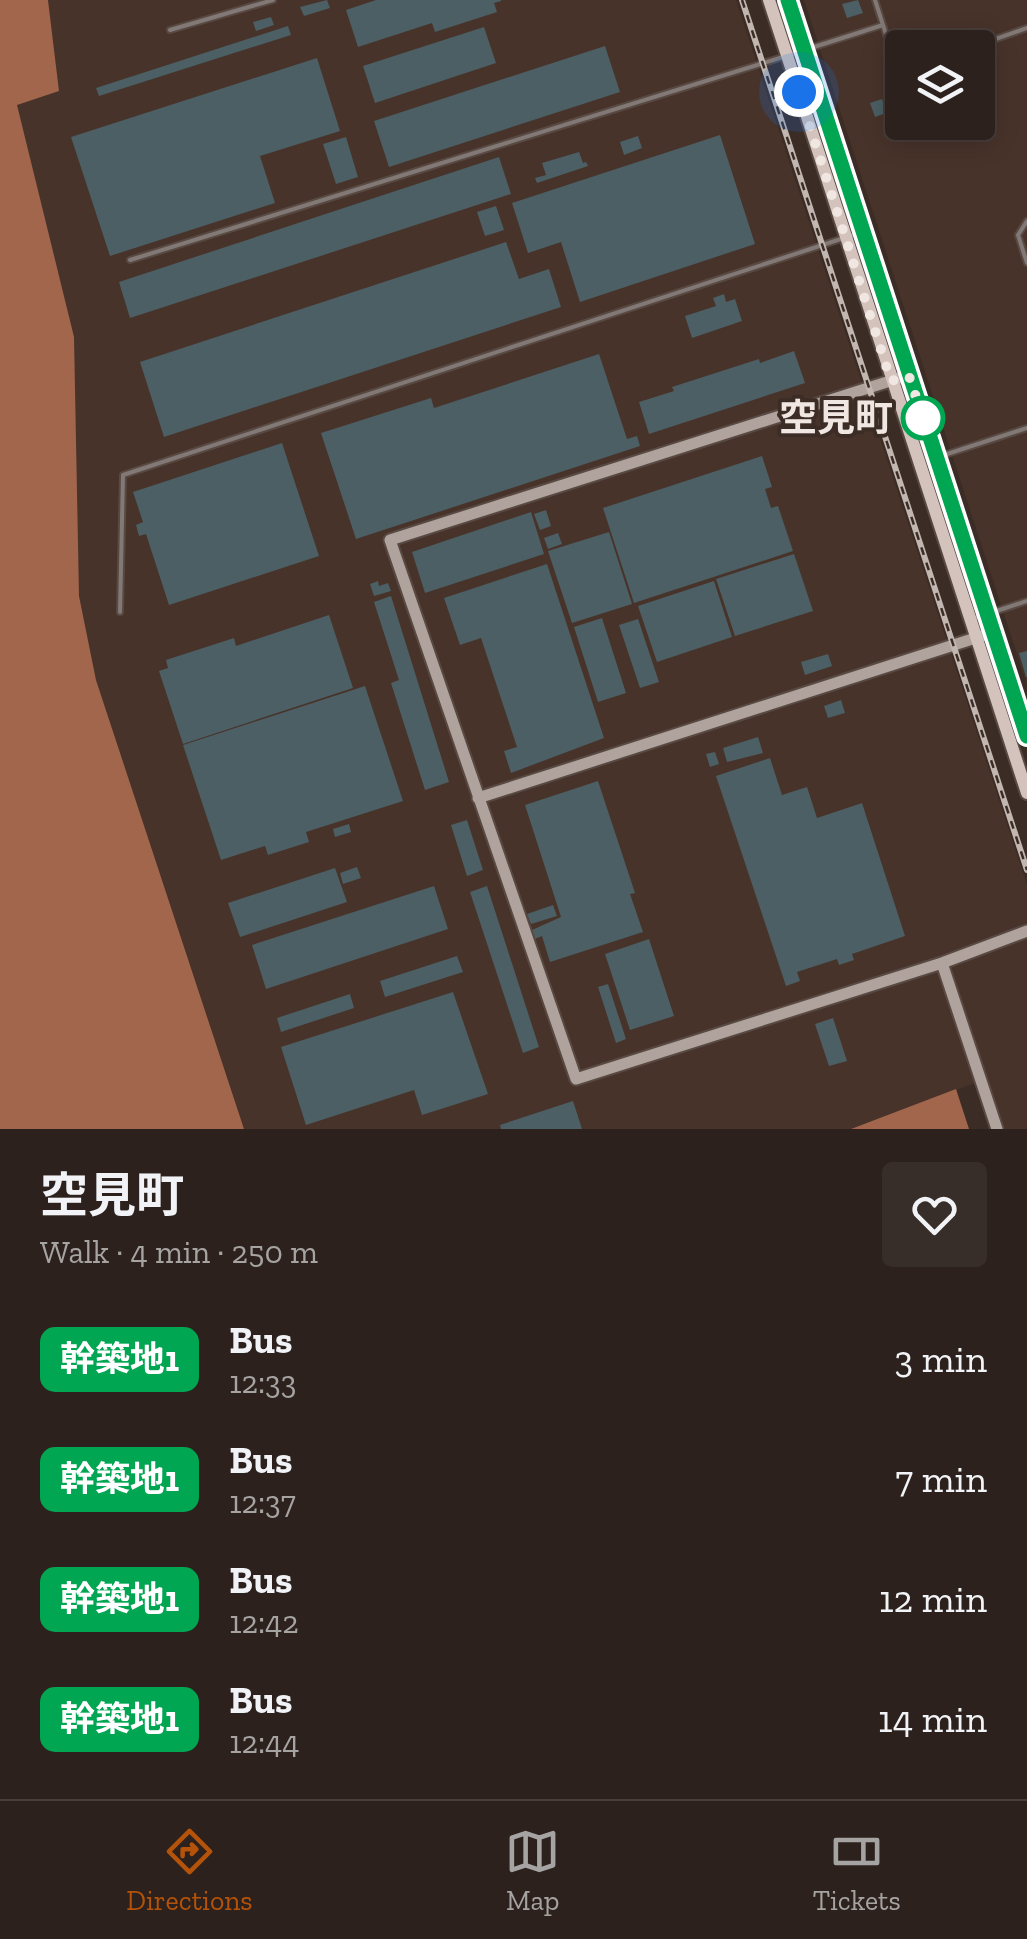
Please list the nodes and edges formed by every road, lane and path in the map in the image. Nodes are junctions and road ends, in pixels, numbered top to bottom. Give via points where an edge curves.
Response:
1 (273, 0) edge
2 (769, 0) edge
3 (788, 0) edge
4 (875, 0) edge
5 (883, 25) junction
6 (1027, 28) edge
7 (170, 30) dead end
8 (885, 31) edge
9 (995, 39) edge
10 (804, 50) junction
11 (788, 56) junction
12 (1027, 221) edge
13 (864, 231) junction
14 (845, 237) junction
15 (130, 260) dead end
16 (1027, 262) edge
17 (909, 376) junction
18 (891, 381) junction
19 (1027, 428) edge
20 (936, 458) junction
21 (1027, 600) edge
22 (120, 612) dead end
23 (986, 614) junction
24 (969, 620) junction
25 (991, 633) junction
26 (974, 638) junction
27 (1027, 736) edge
28 (1027, 793) edge
29 (478, 798) junction
30 (1027, 932) edge
31 (942, 963) junction
32 (997, 1129) edge

1 - 7 lane
2 - 11 main road
3 - 10 main road
4 - 5 lane
5 - 8 lane
5 - 10 lane
6 - 9 lane
10 - 11 lane
10 - 13 main road
11 - 14 main road
11 - 15 lane
12 - 16 lane via 1018,234
13 - 14 lane
13 - 17 main road
14 - 18 main road
14 - 22 lane via 123,475
17 - 18 street
17 - 20 main road
18 - 24 main road
18 - 29 street via 390,540
19 - 20 lane
20 - 23 main road
21 - 23 lane
23 - 24 lane
23 - 25 main road
24 - 26 main road
25 - 26 street
25 - 27 main road
26 - 28 main road
26 - 29 street
29 - 31 street via 576,1079
30 - 31 street
31 - 32 street

